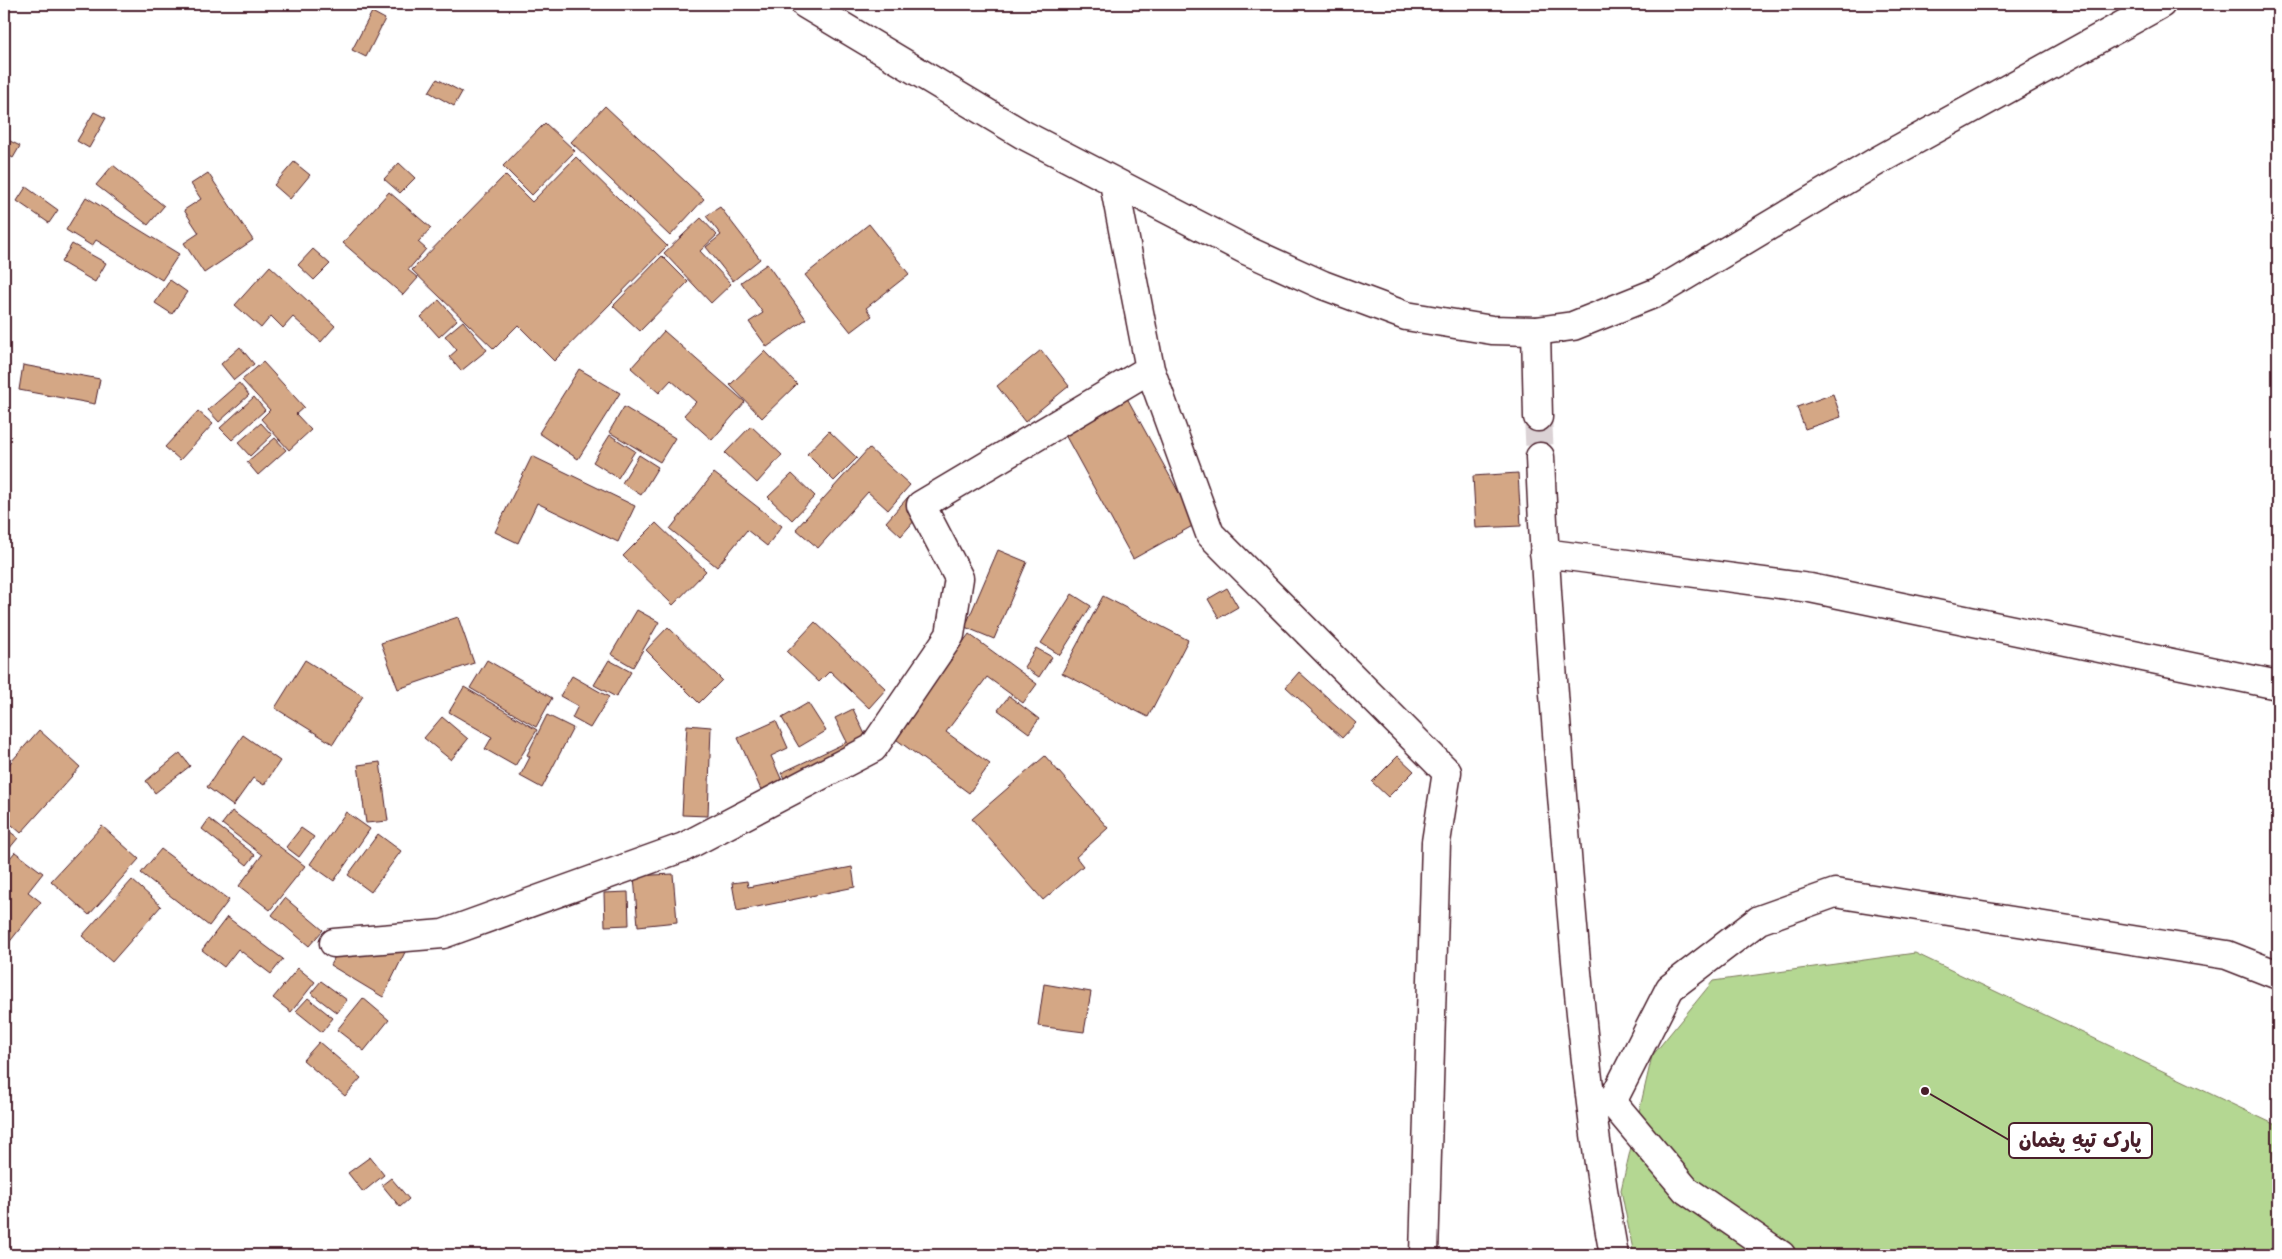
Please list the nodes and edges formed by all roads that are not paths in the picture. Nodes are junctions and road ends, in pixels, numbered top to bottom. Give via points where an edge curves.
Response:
1 (805, 4) edge
2 (2161, 4) edge
3 (1114, 183) junction
4 (1536, 331) junction
5 (1150, 369) junction
6 (1538, 417) tunnel mouth
7 (1540, 457) tunnel mouth
8 (1544, 553) junction
9 (2278, 685) edge
10 (334, 943) dead end
11 (2278, 975) edge
12 (1601, 1101) junction
13 (1424, 1255) edge
14 (1614, 1255) edge
15 (1781, 1255) edge

1 - 3 street via 1022,134
2 - 4 street via 1878,160 1658,292 1573,326
3 - 4 street via 1248,251 1323,285 1406,316 1492,330
3 - 5 street
4 - 6 street
5 - 10 street via 921,505 959,578 950,635 873,748 684,847 443,934
5 - 13 street via 1210,534 1447,772 1436,842
7 - 8 street
8 - 9 street via 1810,588
8 - 12 street via 1578,994
11 - 12 street via 2227,955 1835,893 1759,920 1670,988
12 - 14 street via 1599,1173
12 - 15 street via 1686,1190

